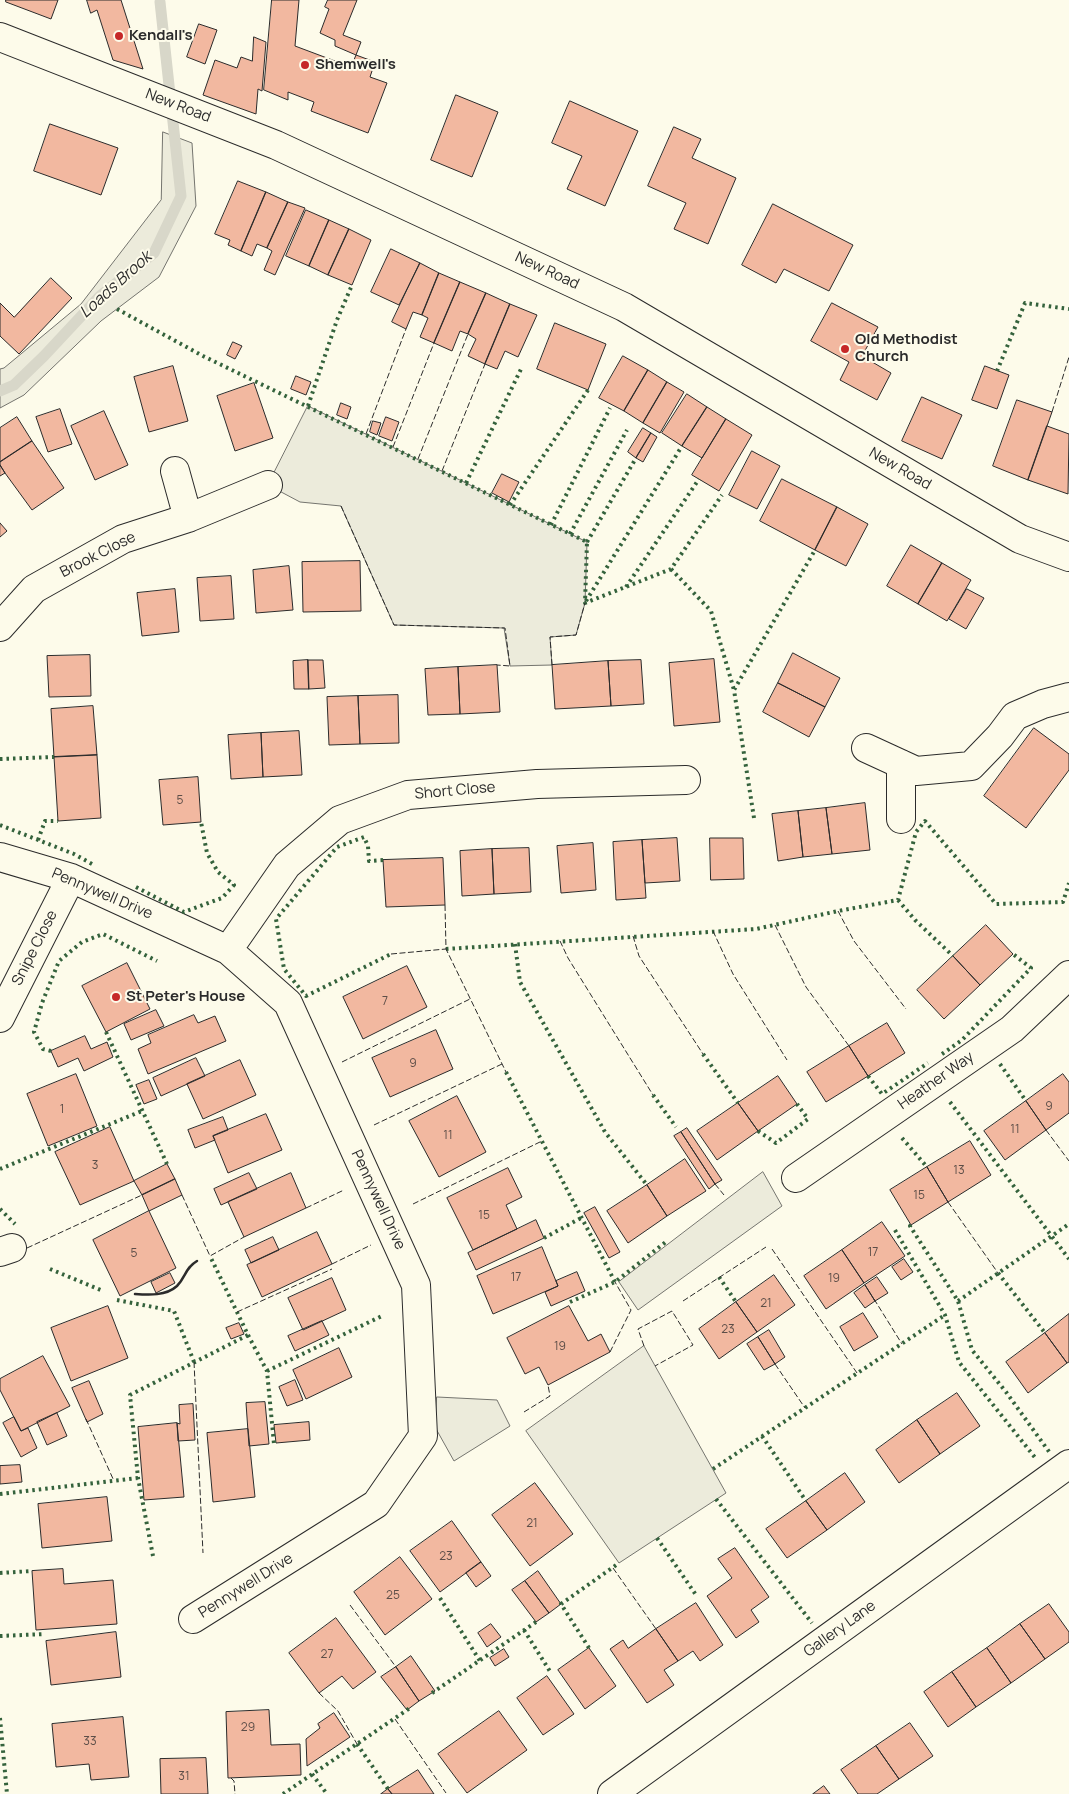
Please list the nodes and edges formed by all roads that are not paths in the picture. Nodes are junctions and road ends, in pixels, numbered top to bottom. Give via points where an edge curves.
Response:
1 (0, 37) edge
2 (175, 471) dead end
3 (268, 485) dead end
4 (188, 518) junction
5 (1069, 557) edge
6 (0, 627) edge
7 (1069, 697) edge
8 (866, 748) dead end
9 (902, 764) junction
10 (686, 780) dead end
11 (901, 819) dead end
12 (0, 857) edge
13 (71, 878) junction
14 (228, 950) junction
15 (1069, 975) edge
16 (0, 1018) edge
17 (796, 1178) dead end
18 (1069, 1464) edge
19 (193, 1619) dead end
20 (612, 1794) edge

1 - 5 street, New Road via 276,145 624,307 1020,539
2 - 4 street
3 - 4 street, Brook Close
4 - 6 street, Brook Close via 123,539 34,589
7 - 9 street via 1015,716 971,766 916,770
8 - 9 street
9 - 11 street
10 - 14 street, Short Close via 537,784 408,795 391,801 340,820 287,865
12 - 13 street, Pennywell Drive
13 - 14 street, Pennywell Drive
13 - 16 street, Snipe Close
14 - 19 street, Pennywell Drive via 288,1003 416,1285 422,1436 376,1504
15 - 17 street, Heather Way via 1012,1029
18 - 20 street, Gallery Lane

